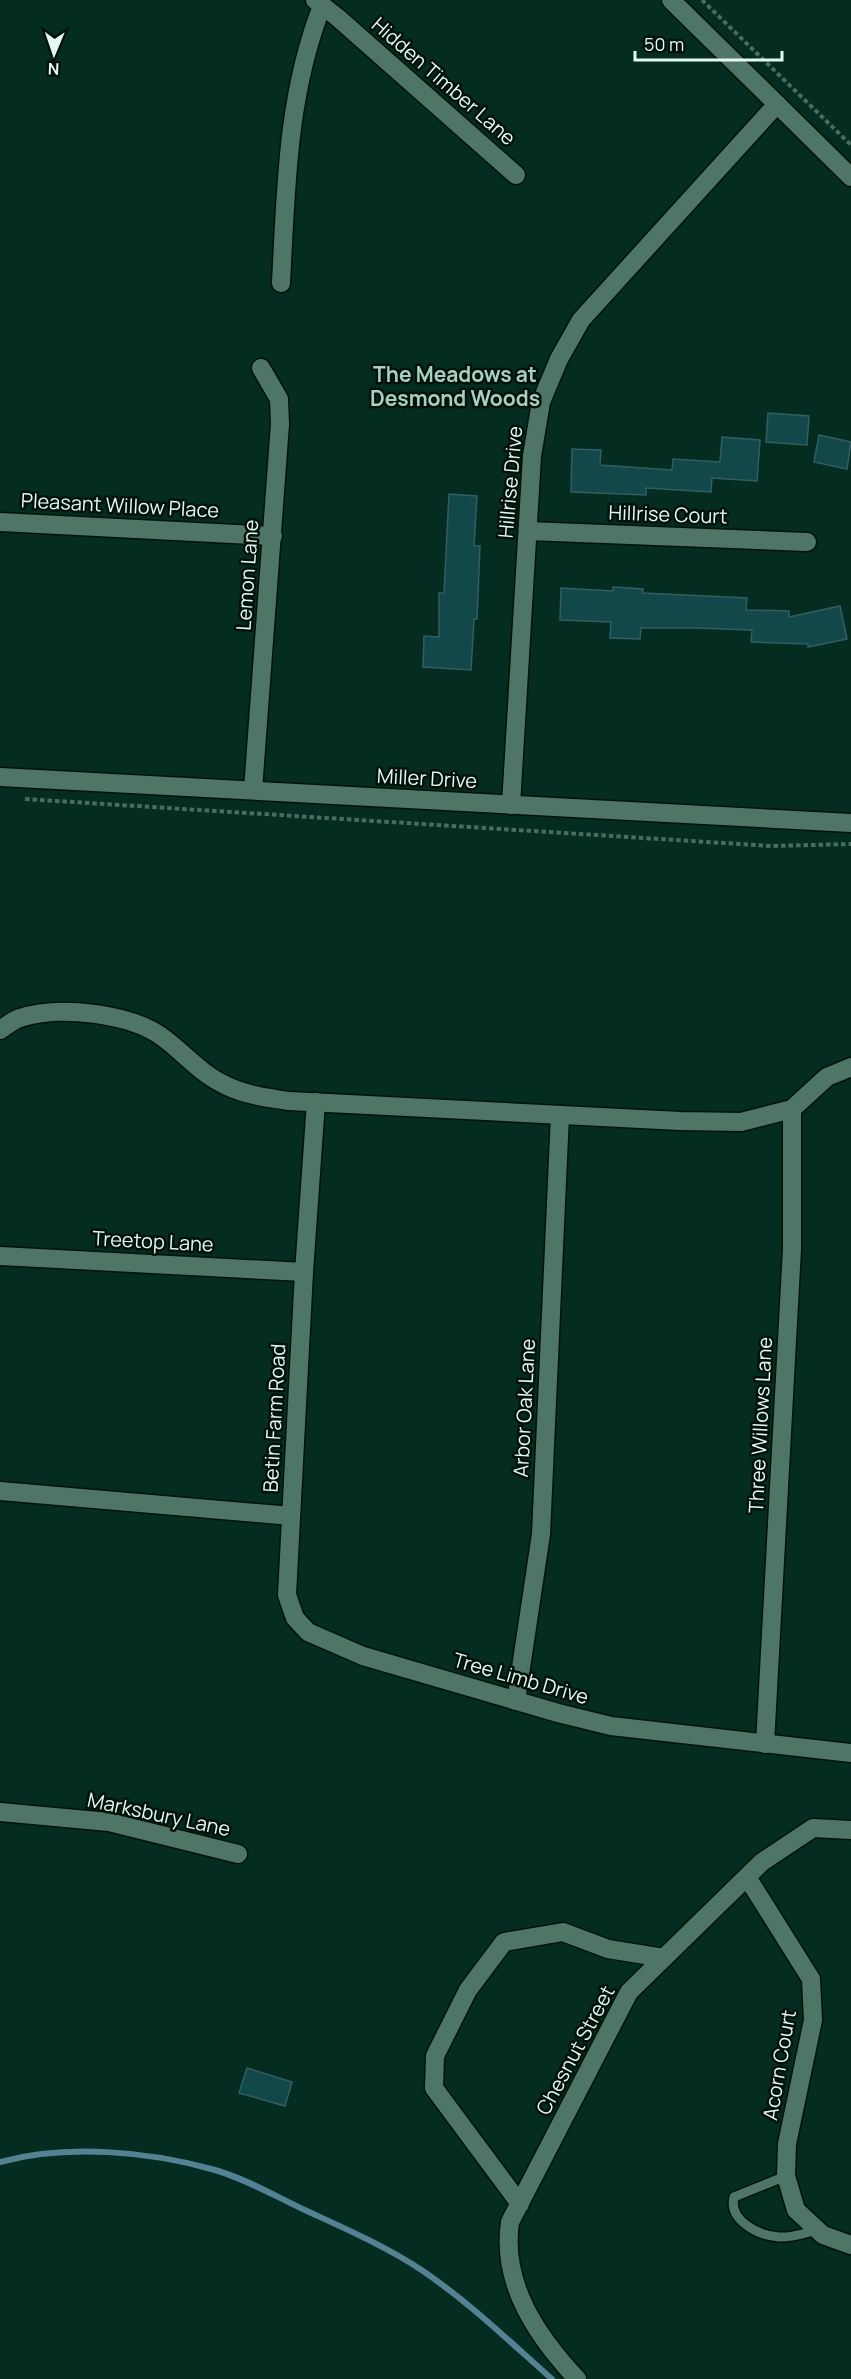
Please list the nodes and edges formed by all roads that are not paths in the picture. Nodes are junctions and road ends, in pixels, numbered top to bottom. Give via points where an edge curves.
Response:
1 (671, 0) edge
2 (318, 3) edge
3 (771, 98) junction
4 (516, 174) dead end
5 (851, 177) edge
6 (281, 283) dead end
7 (261, 368) dead end
8 (0, 522) edge
9 (528, 531) junction
10 (273, 536) junction
11 (807, 542) dead end
12 (0, 777) edge
13 (253, 790) junction
14 (511, 805) junction
15 (851, 824) edge
16 (0, 1030) edge
17 (851, 1067) edge
18 (316, 1102) junction
19 (792, 1109) junction
20 (560, 1115) junction
21 (0, 1256) edge
22 (304, 1272) junction
23 (0, 1491) edge
24 (291, 1516) junction
25 (516, 1701) junction
26 (765, 1744) junction
27 (851, 1753) edge
28 (0, 1812) edge
29 (851, 1830) edge
30 (238, 1854) dead end
31 (747, 1877) junction
32 (664, 1958) junction
33 (786, 2176) junction
34 (520, 2204) junction
35 (817, 2230) junction
36 (851, 2245) edge
37 (577, 2379) edge

1 - 3 street
2 - 4 street, Hidden Timber Lane
2 - 6 street via 288,146
3 - 5 street
3 - 9 street, Hillrise Drive via 581,320 559,359 541,402 532,456
7 - 10 street, Lemon Lane via 279,399
8 - 10 street, Pleasant Willow Place
9 - 11 street, Hillrise Court
9 - 14 street, Hillrise Drive
10 - 13 street, Lemon Lane
12 - 13 street, Miller Drive
13 - 14 street, Miller Drive
14 - 15 street, Miller Drive
16 - 18 street via 18,1018 49,1011 128,1021 164,1038 206,1075 227,1086 257,1097
17 - 19 street via 827,1077
18 - 20 street
18 - 22 street, Betin Farm Road
19 - 20 street via 741,1122
19 - 26 street, Three Willows Lane via 792,1249
20 - 25 street, Arbor Oak Lane via 541,1534
21 - 22 street, Treetop Lane
22 - 24 street, Betin Farm Road
23 - 24 street, Betin Farm Road
24 - 25 street, Tree Limb Drive via 287,1595 295,1618 308,1632 363,1656
25 - 26 street, Tree Limb Drive via 611,1726
26 - 27 street, Tree Limb Drive
28 - 30 street, Marksbury Lane via 109,1822
29 - 31 street, Chesnut Street via 813,1828 762,1862
31 - 32 street, Chesnut Street
31 - 33 street, Acorn Court via 811,1979 813,2020 787,2144
32 - 34 street, Chesnut Street via 629,1992
32 - 34 street via 608,1949 563,1932 524,1938 504,1942 468,1990 435,2056 434,2088
33 - 35 street, Acorn Court via 796,2210
33 - 35 lane via 734,2198 737,2216 748,2226 771,2236
34 - 37 street, Chesnut Street via 510,2222 506,2246 520,2300 550,2350
35 - 36 street, Acorn Court

